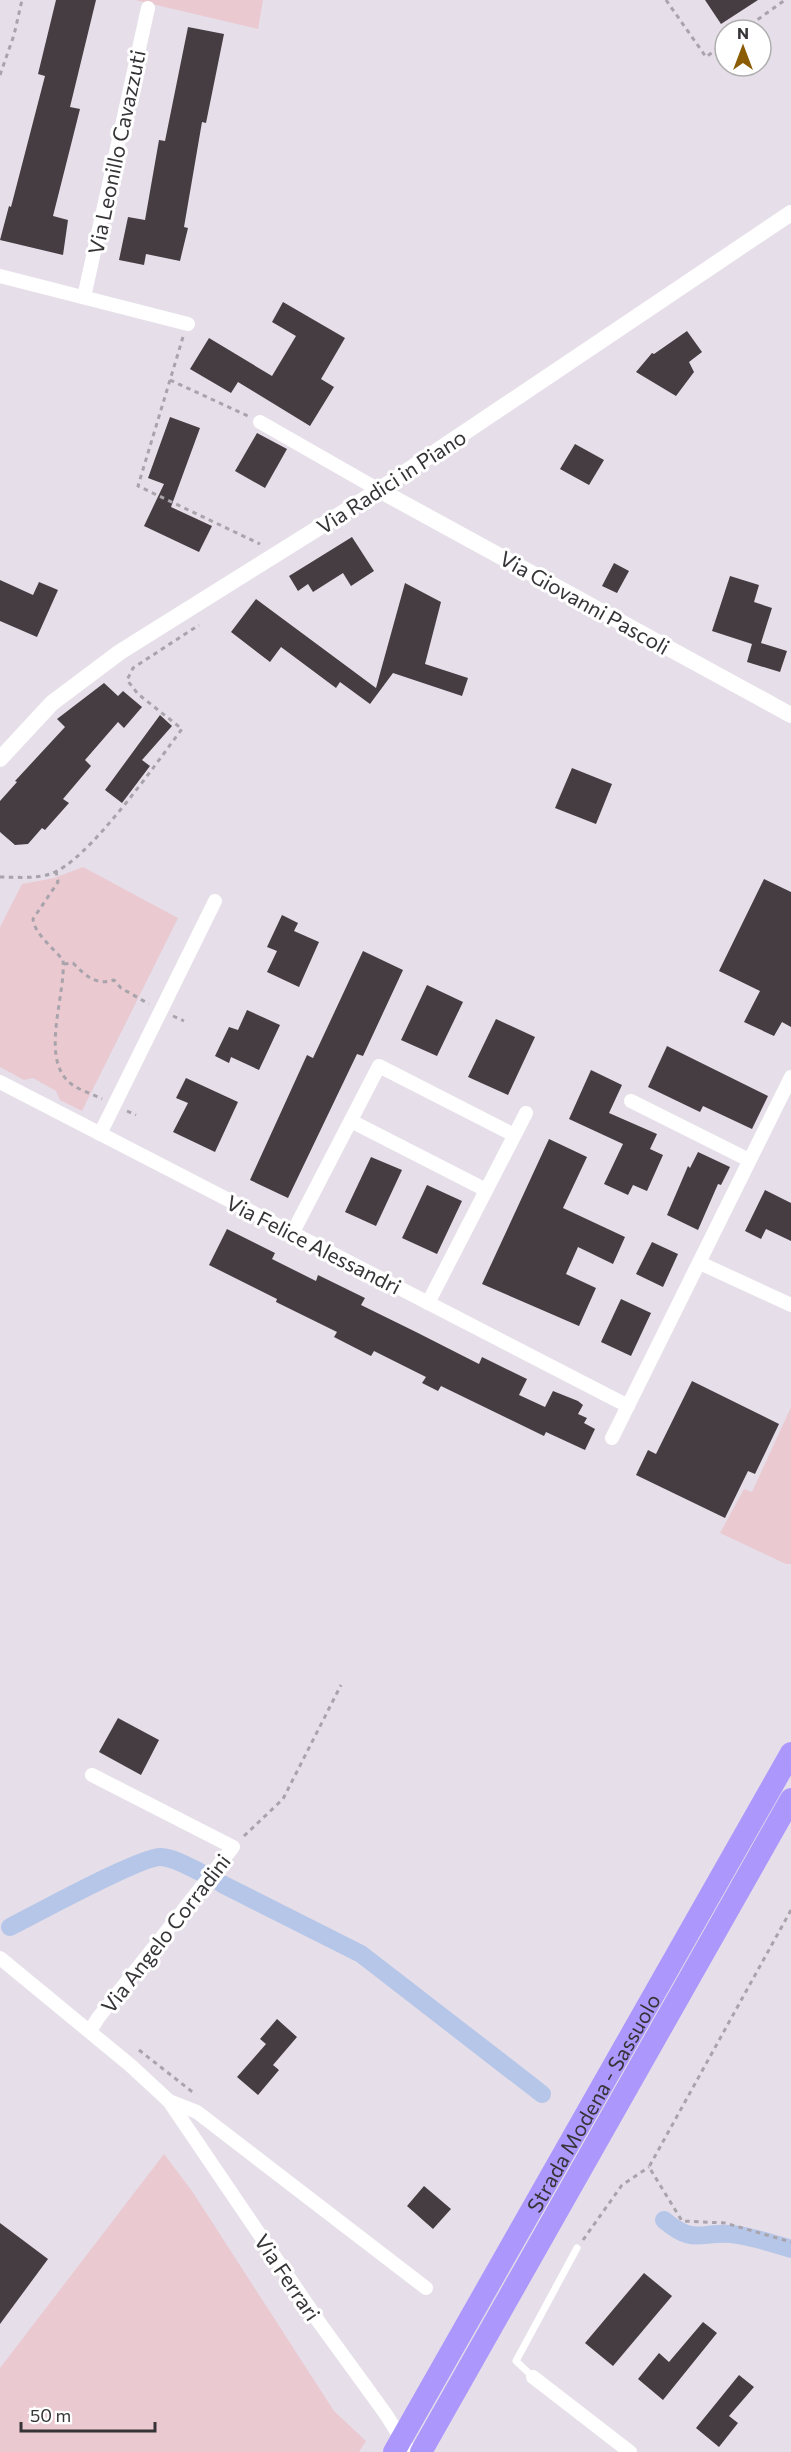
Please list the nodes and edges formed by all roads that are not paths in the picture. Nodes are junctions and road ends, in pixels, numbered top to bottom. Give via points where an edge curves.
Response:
1 (148, 8) dead end
2 (791, 213) edge
3 (0, 276) edge
4 (84, 297) junction
5 (188, 324) road end
6 (260, 422) road end
7 (379, 490) junction
8 (791, 715) edge
9 (0, 759) edge
10 (214, 901) dead end
11 (791, 1077) edge
12 (0, 1082) edge
13 (631, 1101) dead end
14 (526, 1113) dead end
15 (351, 1121) junction
16 (100, 1134) junction
17 (514, 1135) junction
18 (749, 1160) junction
19 (486, 1190) junction
20 (292, 1234) junction
21 (700, 1263) junction
22 (428, 1303) junction
23 (791, 1305) edge
24 (628, 1406) junction
25 (612, 1438) dead end
26 (791, 1753) edge
27 (92, 1774) dead end
28 (791, 1799) edge
29 (0, 1958) edge
30 (90, 2031) junction
31 (169, 2101) junction
32 (577, 2248) road end
33 (426, 2288) dead end
34 (533, 2376) joint
35 (394, 2452) edge
36 (410, 2452) edge
37 (421, 2452) edge
38 (630, 2452) edge

1 - 4 street, Via Leonillo Cavazzuti
2 - 7 street, Via Radici in Piano
3 - 4 street
4 - 5 street
6 - 7 street
7 - 8 street, Via Giovanni Pascoli
7 - 9 street, Via Radici in Piano via 120,652 52,703
10 - 16 street
11 - 18 street
12 - 16 street, Via Felice Alessandri
13 - 18 street
14 - 17 street
15 - 17 street via 379,1066
15 - 19 street
15 - 20 street
16 - 20 street, Via Felice Alessandri
17 - 19 street
18 - 21 street
19 - 22 street
20 - 22 street, Via Felice Alessandri
21 - 23 street
21 - 24 street
22 - 24 street, Via Felice Alessandri
24 - 25 street
26 - 35 highway, Strada Modena - Sassuolo
27 - 30 street, Via Angelo Corradini via 233,1847
28 - 37 highway, Strada Modena - Sassuolo
29 - 30 street, Via Ferrari
30 - 31 street, Via Ferrari
31 - 33 street, Via Ferrari via 197,2112
31 - 36 street, Via Ferrari
32 - 34 lane via 516,2361
34 - 38 street

